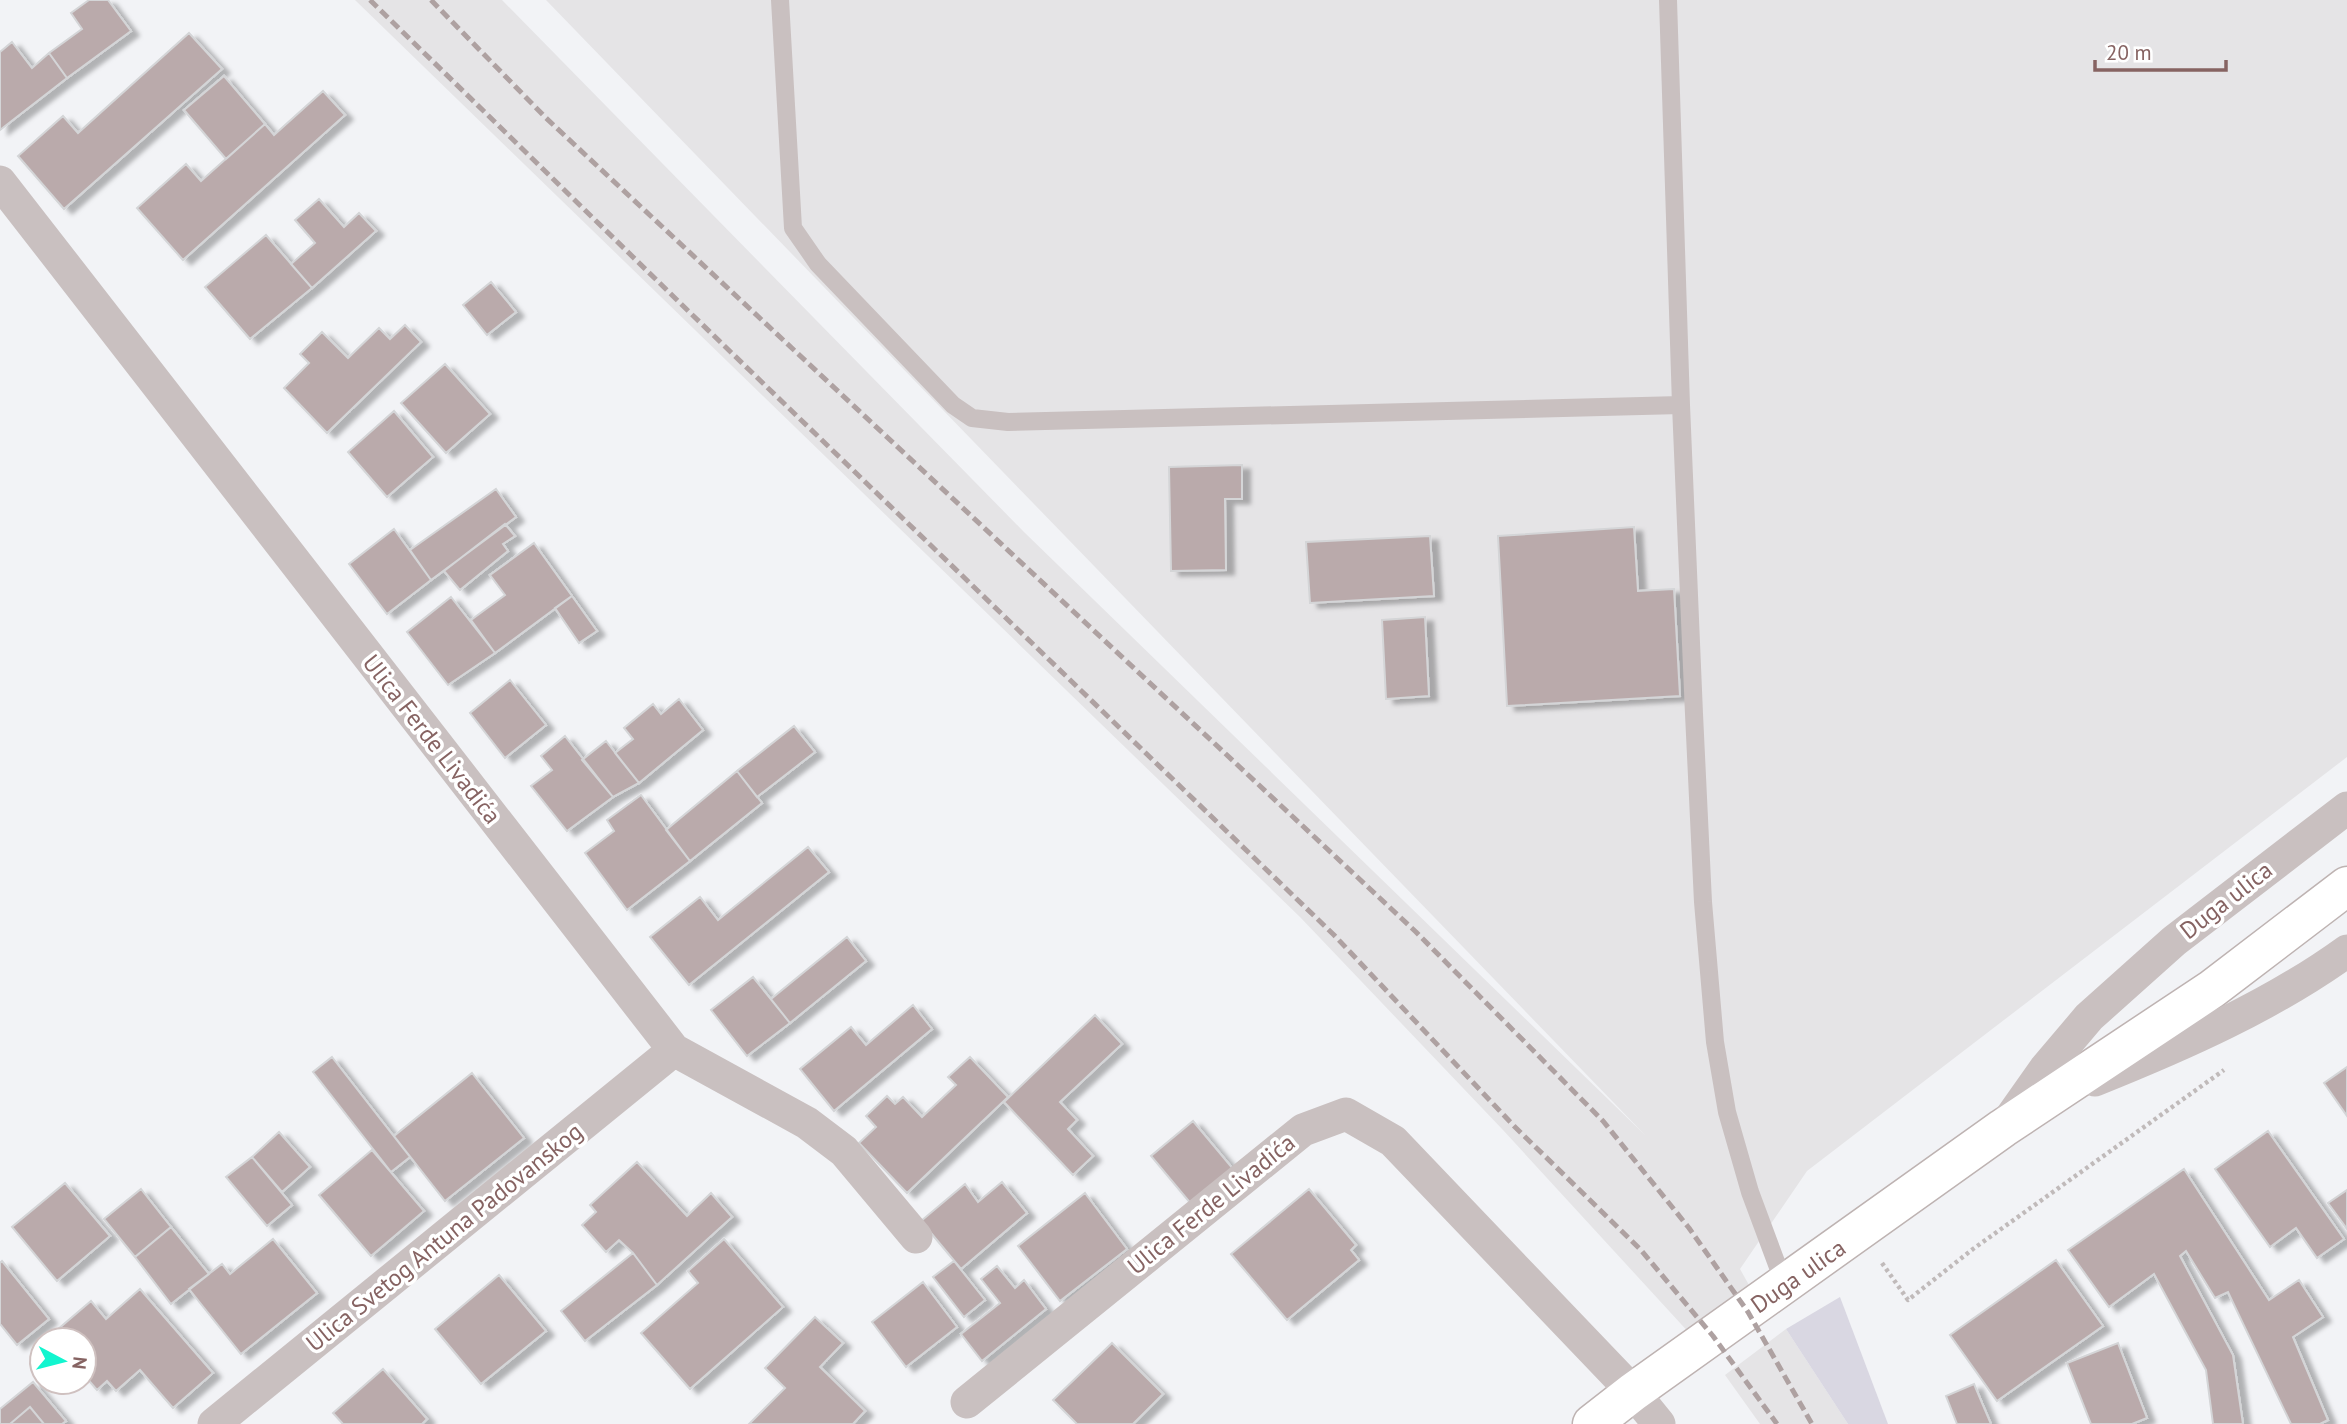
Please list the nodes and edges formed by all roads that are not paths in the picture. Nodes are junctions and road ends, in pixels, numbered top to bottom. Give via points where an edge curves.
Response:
1 (779, 0) edge
2 (1668, 0) edge
3 (0, 182) edge
4 (1681, 405) junction
5 (2347, 808) edge
6 (2347, 886) edge
7 (2347, 951) edge
8 (674, 1050) junction
9 (2041, 1103) junction
10 (2003, 1128) junction
11 (916, 1237) dead end
12 (1785, 1286) junction
13 (1633, 1392) junction
14 (967, 1402) dead end
15 (214, 1424) edge
16 (1592, 1424) edge
17 (1659, 1424) edge

1 - 4 lane via 793,228 818,264 953,405 972,418 1008,422
2 - 4 lane
3 - 8 street, Ulica Ferde Livadića
4 - 12 lane via 1703,902 1715,1042 1727,1112
5 - 10 street, Duga ulica via 2174,941 2089,1017
6 - 9 street, Duga ulica via 2212,989
7 - 9 street, Duga ulica via 2208,1031
8 - 11 street, Ulica Ferde Livadića via 807,1123 845,1151
8 - 15 street, Ulica Svetog Antuna Padovanskog
9 - 10 street, Duga ulica
10 - 12 street, Duga ulica
12 - 13 street, Duga ulica
13 - 14 street, Ulica Ferde Livadića via 1393,1141 1346,1114 1303,1130
13 - 16 street, Duga ulica
13 - 17 street

